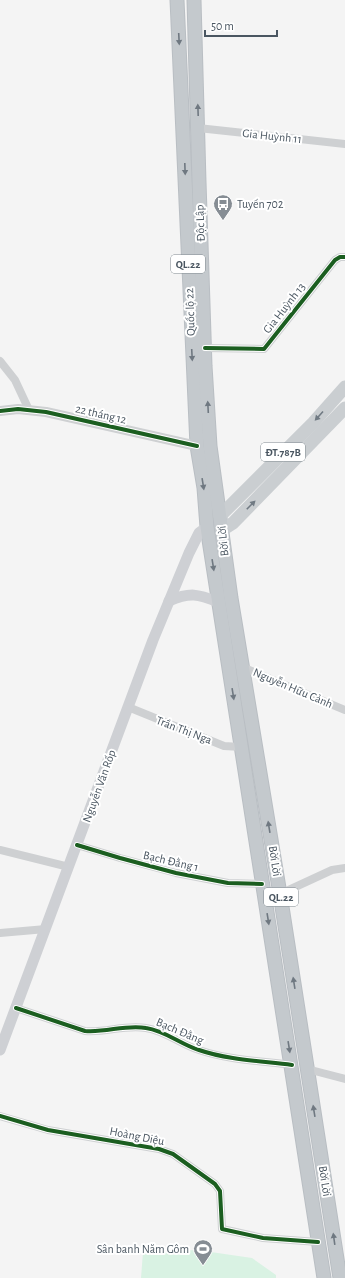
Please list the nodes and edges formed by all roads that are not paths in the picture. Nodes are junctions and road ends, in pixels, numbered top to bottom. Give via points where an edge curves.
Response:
1 (178, 0) edge
2 (194, 0) edge
3 (198, 128) junction
4 (345, 144) edge
5 (345, 257) edge
6 (205, 348) junction
7 (0, 361) edge
8 (345, 387) edge
9 (345, 408) edge
10 (29, 410) junction
11 (0, 411) edge
12 (197, 446) junction
13 (210, 446) junction
14 (220, 516) junction
15 (207, 527) junction
16 (222, 530) junction
17 (169, 600) junction
18 (218, 602) junction
19 (242, 666) junction
20 (128, 707) junction
21 (345, 710) edge
22 (241, 747) junction
23 (77, 845) junction
24 (0, 850) edge
25 (69, 867) junction
26 (345, 868) edge
27 (262, 884) junction
28 (280, 894) junction
29 (46, 929) junction
30 (0, 933) edge
31 (16, 1008) junction
32 (0, 1050) edge
33 (292, 1065) junction
34 (307, 1070) junction
35 (345, 1079) edge
36 (0, 1116) edge
37 (318, 1242) junction
38 (341, 1259) edge
39 (324, 1278) edge
40 (340, 1278) edge

1 -> 12 highway, Quốc lộ 22 / QL.22
3 -> 2 highway, Độc Lập / QL.22
3 - 4 street, Gia Huỳnh 11
3 - 6 highway, Độc Lập / QL.22
5 - 6 street, Gia Huỳnh 13 via 335,260 264,349
13 -> 6 highway, Độc Lập / QL.22
7 - 10 street via 15,380
8 -> 14 main road, ĐT.787B via 313,423
16 -> 9 main road, ĐT.787B via 233,523
10 - 11 street, 22 tháng 12
10 - 12 street, 22 tháng 12
12 - 13 highway
12 -> 15 highway, Quốc lộ 22 / QL.22
13 - 14 highway, QL.22
14 - 15 highway
14 - 16 highway, Bời Lời / QL.22
15 - 16 highway
15 - 17 main road, Nguyễn Văn Rốp via 199,534
15 -> 18 highway, Bời Lời / QL.22
16 - 19 highway, Bời Lời / QL.22
17 - 18 main road via 184,594 200,595
17 - 20 main road, Nguyễn Văn Rốp
18 -> 22 highway, Bời Lời / QL.22
19 - 21 street, Nguyễn Hữu Cảnh
28 -> 19 highway, Bời Lời / QL.22
20 - 22 street, Trần Thị Nga via 224,746
20 - 23 main road, Nguyễn Văn Rốp
22 - 27 highway, Bời Lời / QL.22
23 - 25 main road, Nguyễn Văn Rốp
23 - 27 street, Bạch Đằng 1 via 176,873 228,883
24 - 25 street
25 - 29 main road, Nguyễn Văn Rốp
26 - 28 street via 332,870
27 -> 33 highway, Bời Lời / QL.22
34 -> 28 highway, Bời Lời / QL.22
29 - 30 street
29 - 31 main road, Nguyễn Văn Rốp
31 - 32 main road, Nguyễn Văn Rốp
31 - 33 street, Bạch Đằng via 85,1031 145,1028 164,1032 182,1043 210,1054
33 - 37 highway, Bời Lời / QL.22
34 - 35 street
38 -> 34 highway, Bời Lời / QL.22
36 - 37 street, Hoàng Diệu via 48,1130 159,1149 173,1154 215,1184 220,1191 222,1229 263,1238
37 - 39 highway, Bời Lời / QL.22
38 - 40 highway, Bời Lời / QL.22

